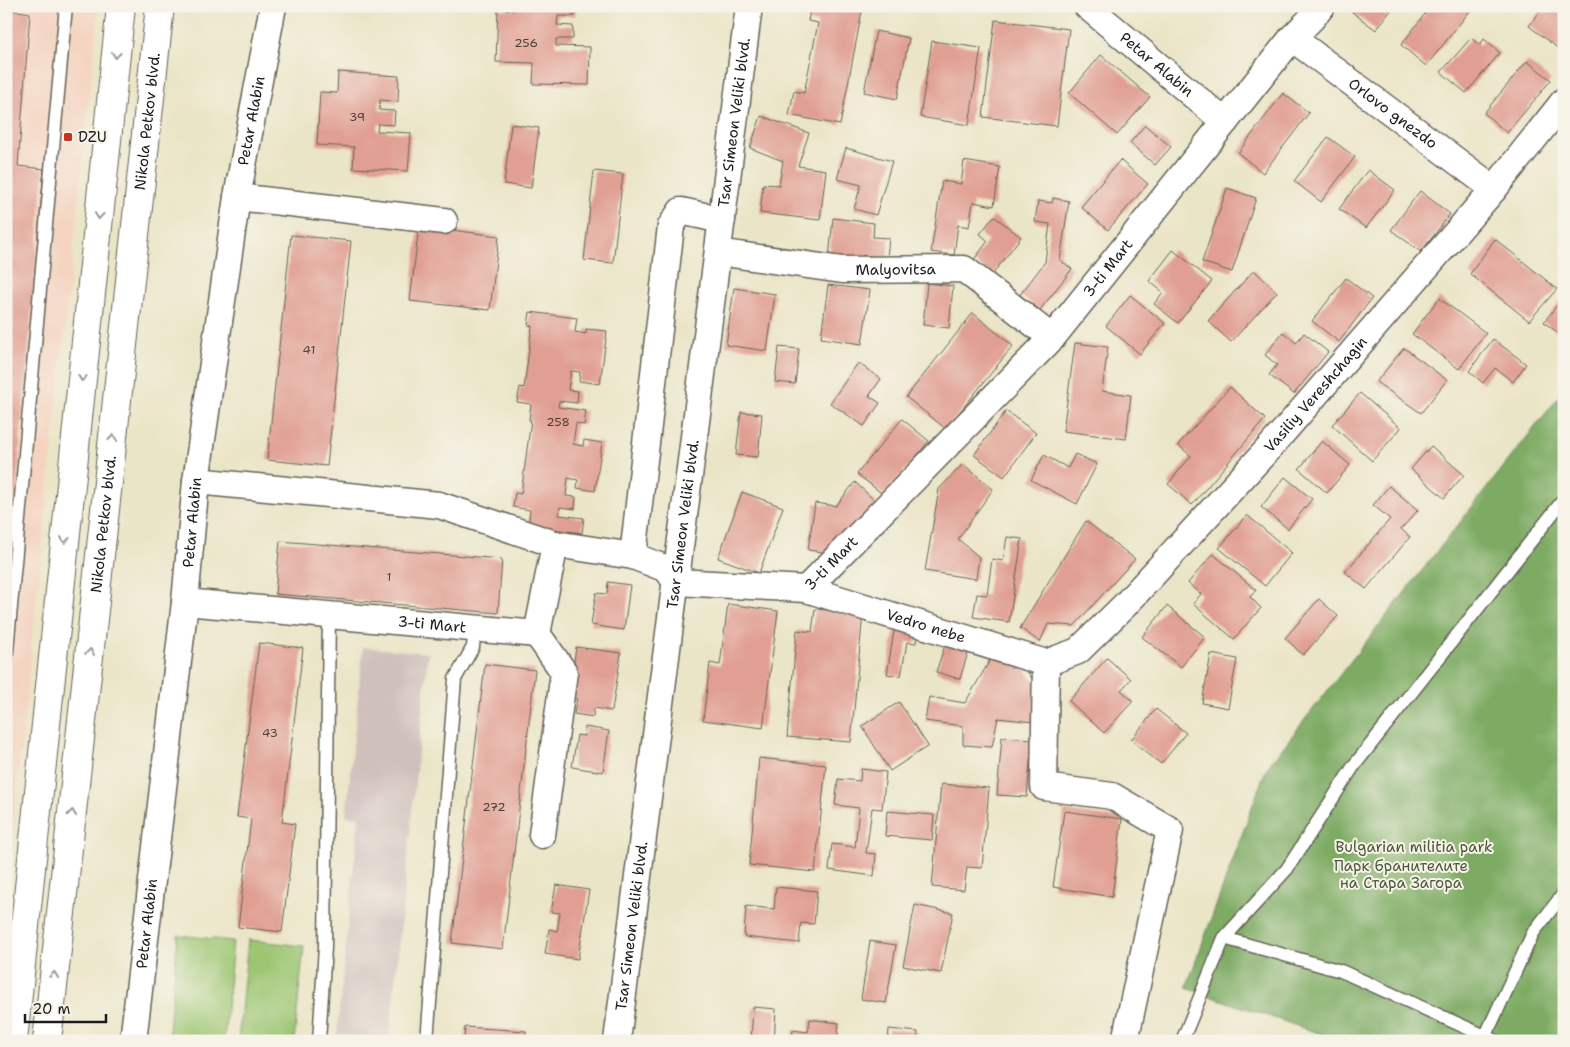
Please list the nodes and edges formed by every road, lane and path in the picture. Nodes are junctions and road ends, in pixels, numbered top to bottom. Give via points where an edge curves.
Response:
1 (66, 6) edge
2 (121, 6) edge
3 (160, 6) edge
4 (274, 6) edge
5 (749, 6) edge
6 (1088, 6) edge
7 (1322, 6) edge
8 (1292, 38) junction
9 (1564, 101) edge
10 (1225, 122) junction
11 (1494, 190) junction
12 (237, 197) junction
13 (722, 220) junction
14 (444, 221) dead end
15 (718, 252) junction
16 (1052, 338) junction
17 (196, 481) junction
18 (1564, 500) edge
19 (555, 544) junction
20 (633, 556) junction
21 (676, 582) junction
22 (806, 589) junction
23 (185, 602) junction
24 (329, 615) junction
25 (475, 628) junction
26 (537, 634) junction
27 (6, 661) edge
28 (1046, 663) junction
29 (542, 835) dead end
30 (1564, 894) edge
31 (1224, 938) junction
32 (1491, 1039) edge
33 (13, 1041) edge
34 (47, 1041) edge
35 (133, 1041) edge
36 (319, 1041) edge
37 (427, 1041) edge
38 (618, 1041) edge
39 (1125, 1041) edge
40 (1182, 1041) edge

1 - 27 lane
2 -> 33 main road
34 -> 3 main road, Nikola Petkov blvd.
4 - 12 street, Petar Alabin
5 - 13 street, Tsar Simeon Veliki blvd.
6 - 10 street, Petar Alabin
7 - 8 street, 3-ti Mart
8 - 10 street, 3-ti Mart
8 - 11 street, Orlovo gnezdo
9 - 11 street, Vasiliy Vereshchagin
10 - 16 street, 3-ti Mart
11 - 28 street, Vasiliy Vereshchagin via 1271,446 1125,605 1078,651
12 - 14 street
12 - 17 street, Petar Alabin
13 - 15 street, Tsar Simeon Veliki blvd.
13 - 20 street via 682,211 670,226
15 - 16 street, Malyovitsa via 842,270 964,269
15 - 21 street, Tsar Simeon Veliki blvd.
16 - 22 street, 3-ti Mart
17 - 19 street via 439,505
17 - 23 street, Petar Alabin
18 - 31 lane via 1353,767 1287,869
19 - 20 street
19 - 26 street
20 - 21 street via 667,569
21 - 22 street, 3-ti Mart
21 - 38 street, Tsar Simeon Veliki blvd.
22 - 28 street, Vedro nebe
23 - 24 street, 3-ti Mart
23 - 35 street, Petar Alabin
24 - 25 street, 3-ti Mart
24 - 36 lane via 325,937
25 - 26 street, 3-ti Mart
25 - 37 lane via 473,647 455,679
26 - 29 street via 564,672
28 - 39 street via 1044,787 1112,796 1170,830
30 - 32 lane via 1533,933
31 - 32 lane via 1341,971
31 - 40 lane

